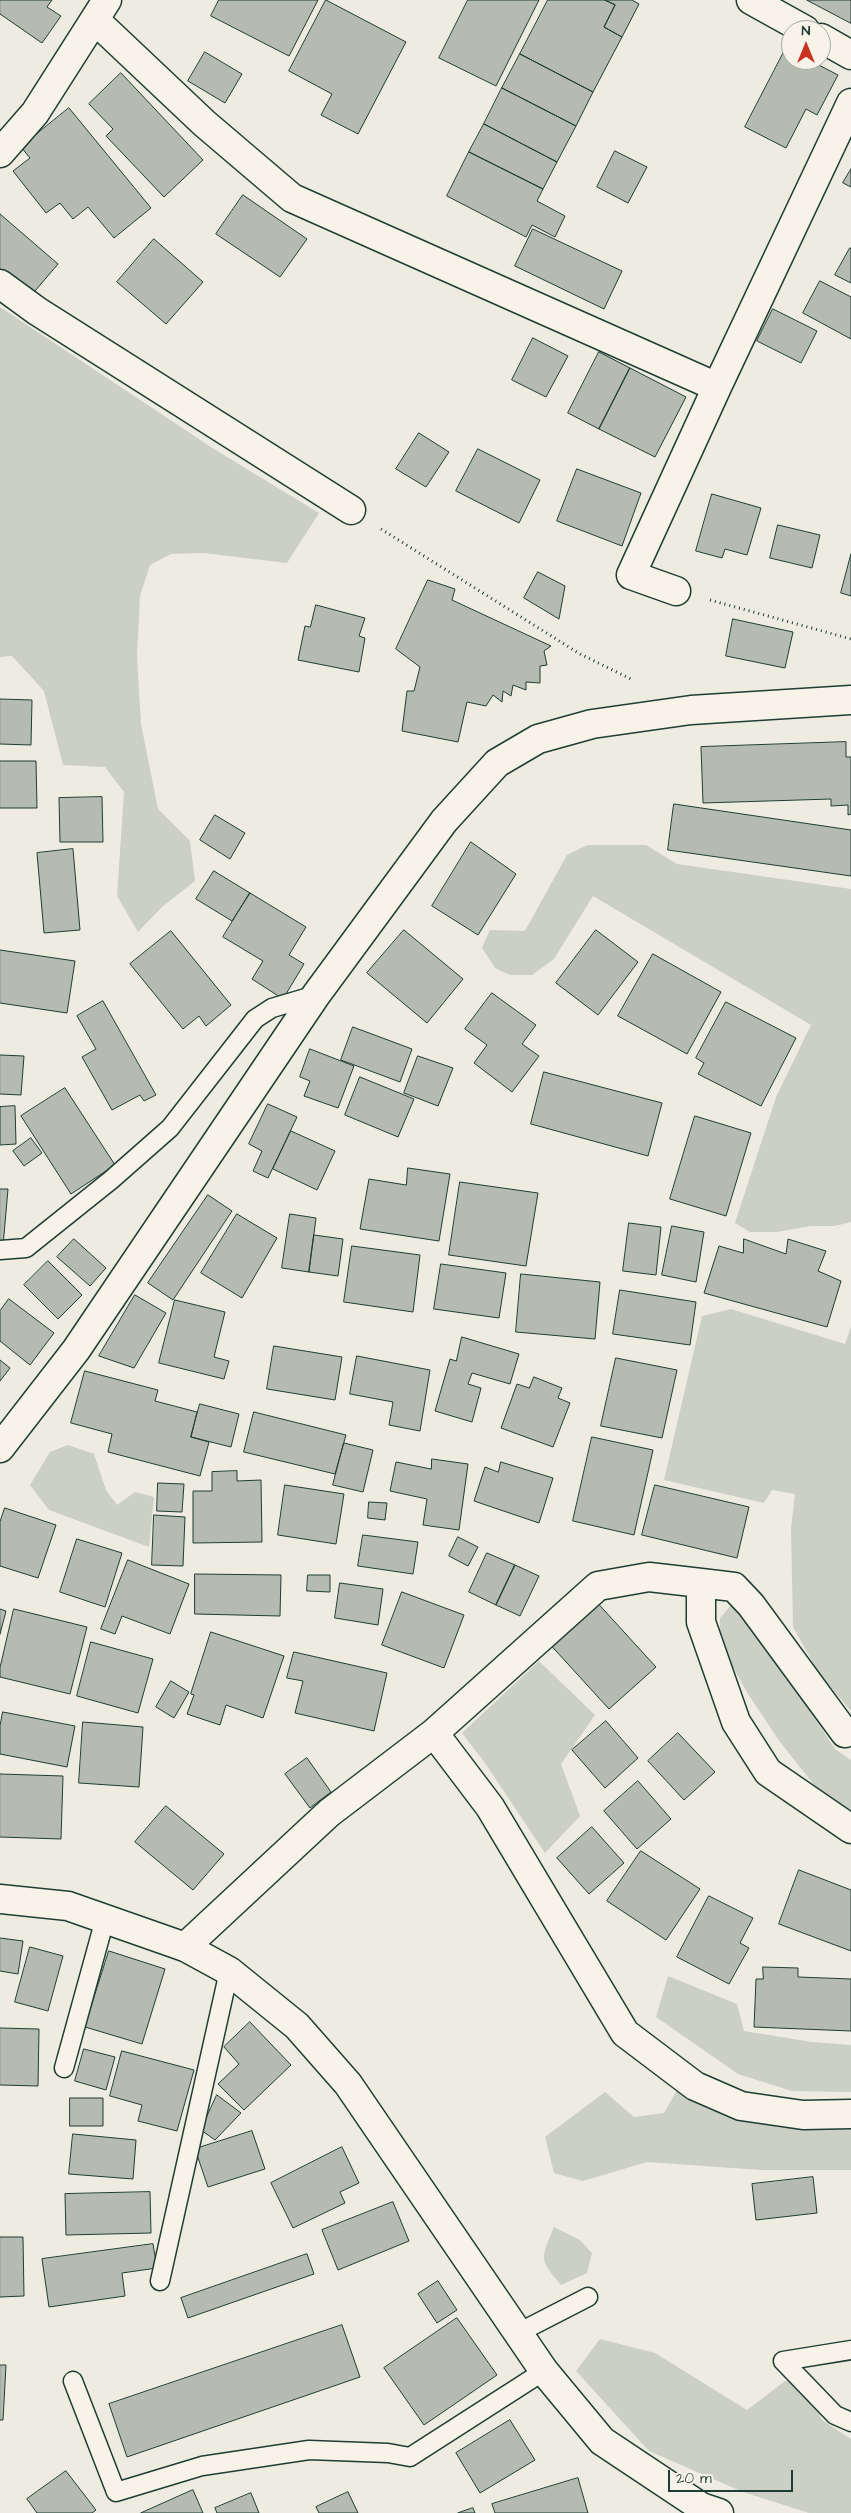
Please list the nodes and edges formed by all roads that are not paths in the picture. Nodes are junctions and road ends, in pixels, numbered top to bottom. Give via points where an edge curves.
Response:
1 (751, 0) edge
2 (104, 5) edge
3 (788, 20) edge
4 (831, 44) edge
5 (851, 55) edge
6 (851, 103) edge
7 (0, 152) edge
8 (0, 284) edge
9 (717, 387) junction
10 (351, 510) road end
11 (676, 591) road end
12 (851, 700) edge
13 (316, 995) junction
14 (0, 1250) edge
15 (0, 1448) edge
16 (701, 1583) junction
17 (434, 1734) junction
18 (844, 1734) dead end
19 (851, 1829) edge
20 (0, 1900) edge
21 (105, 1919) junction
22 (186, 1947) junction
23 (228, 1971) junction
24 (64, 2068) dead end
25 (851, 2114) edge
26 (160, 2281) dead end
27 (588, 2297) dead end
28 (518, 2333) junction
29 (851, 2350) edge
30 (544, 2371) junction
31 (73, 2381) dead end
32 (851, 2422) edge
33 (705, 2511) edge

1 - 3 street
2 - 7 street via 35,113
2 - 9 street via 204,123 292,198
4 - 5 street
6 - 9 street
8 - 10 street via 37,312
9 - 11 street via 631,576
12 - 13 street via 691,710 592,724 538,739 497,763 444,821
13 - 14 lane via 272,1008 255,1019 170,1128 26,1248
13 - 15 street via 76,1350
16 - 17 street via 649,1577 598,1586
16 - 18 street via 734,1587 751,1605
16 - 19 street via 701,1622 736,1722 768,1772
17 - 22 street via 329,1813
17 - 25 street via 490,1807 625,2033 695,2086 742,2106 803,2115
20 - 21 street via 68,1906
21 - 22 street
21 - 24 lane
22 - 23 street
23 - 26 lane
23 - 28 street via 297,2026 348,2084
27 - 28 lane
28 - 30 street
29 - 32 lane via 784,2361 835,2415
30 - 31 lane via 410,2457 309,2450 202,2466 116,2492
30 - 33 street via 602,2441

